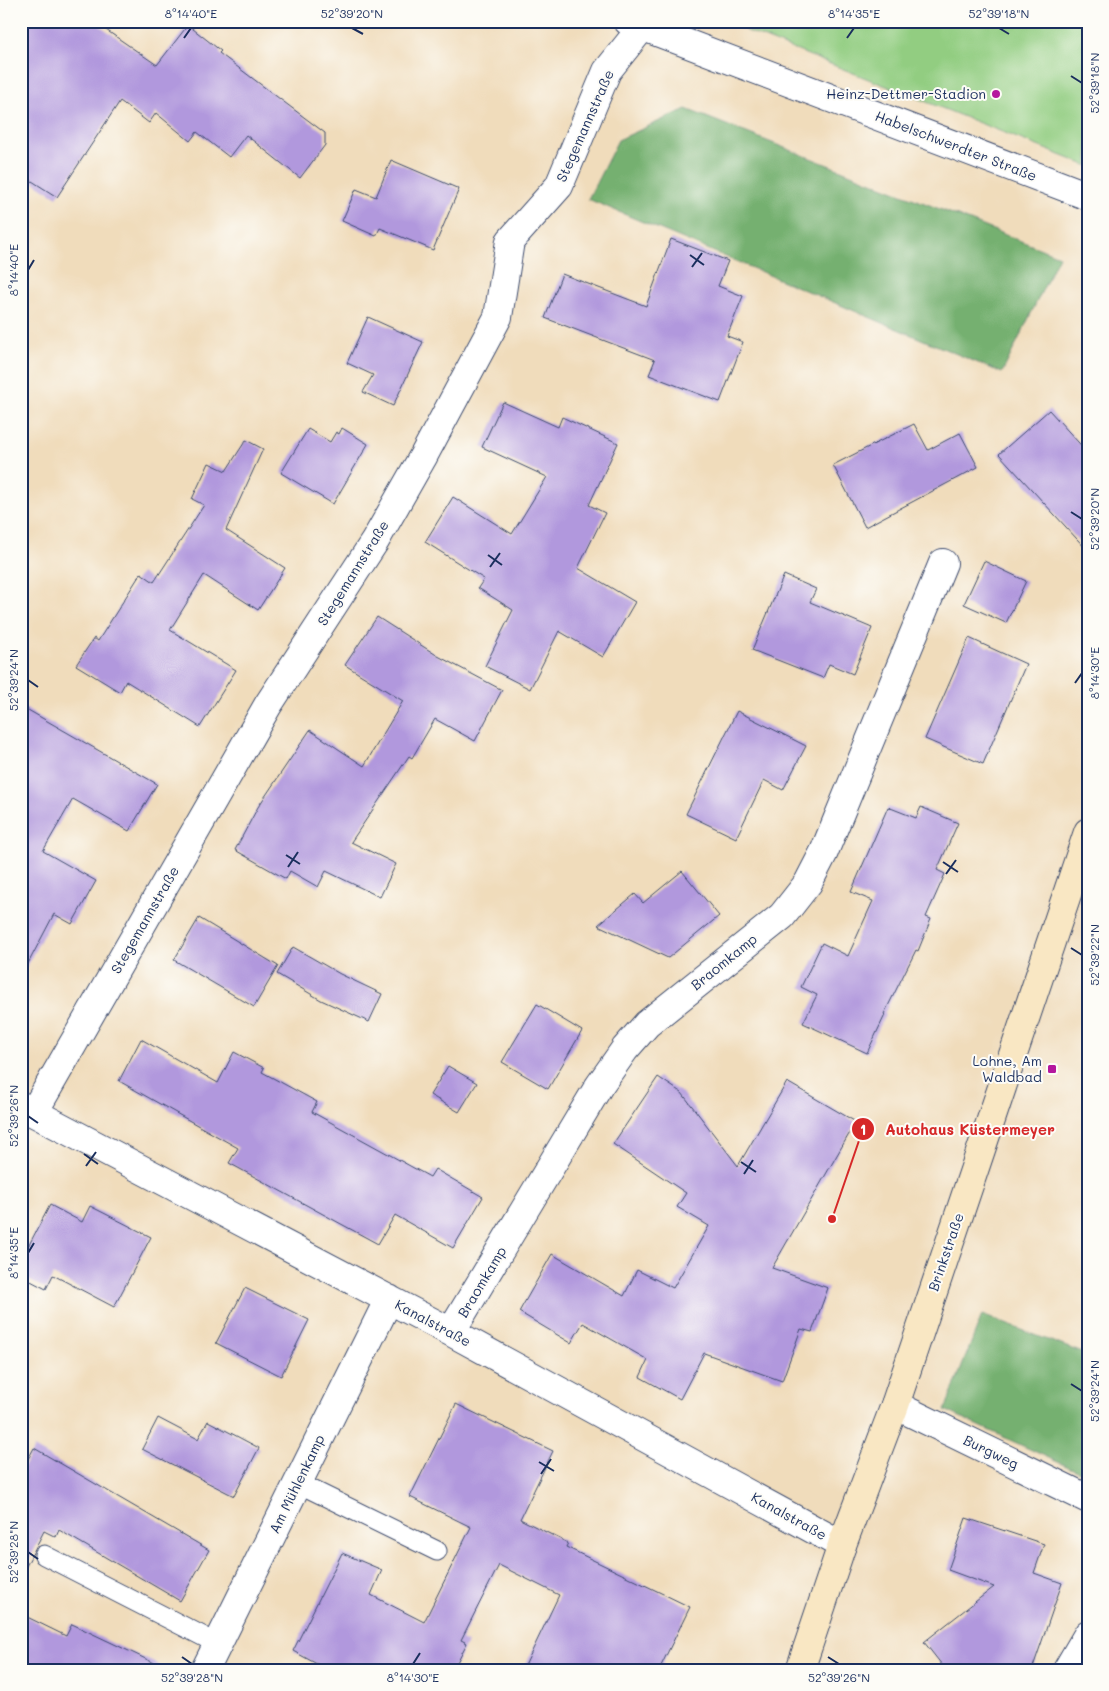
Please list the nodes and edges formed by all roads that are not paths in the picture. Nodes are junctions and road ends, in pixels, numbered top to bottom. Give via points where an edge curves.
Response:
1 (635, 24) edge
2 (1088, 196) edge
3 (943, 563) dead end
4 (1088, 832) edge
5 (28, 1109) edge
6 (389, 1299) junction
7 (451, 1332) junction
8 (895, 1405) junction
9 (298, 1482) junction
10 (1088, 1498) edge
11 (842, 1546) junction
12 (437, 1551) dead end
13 (44, 1555) dead end
14 (1088, 1634) edge
15 (218, 1644) junction
16 (205, 1670) edge
17 (800, 1670) edge
18 (1067, 1670) edge

1 - 2 street, Habelschwerdter Straße
1 - 5 street, Stegemannstraße via 607,71 559,186 510,241 498,317 424,455 375,540 268,705
3 - 7 street, Braomkamp via 824,852 808,883 782,916 647,1024 624,1049
4 - 8 street, Brinkstraße
5 - 6 street, Kanalstraße
6 - 7 street, Kanalstraße
6 - 9 street, Am Mühlenkamp
7 - 11 street, Kanalstraße
8 - 10 street, Burgweg
8 - 11 street, Brinkstraße
9 - 12 lane
9 - 15 street, Am Mühlenkamp
11 - 17 street, Brinkstraße
13 - 15 lane
14 - 18 street
15 - 16 street, Am Mühlenkamp

